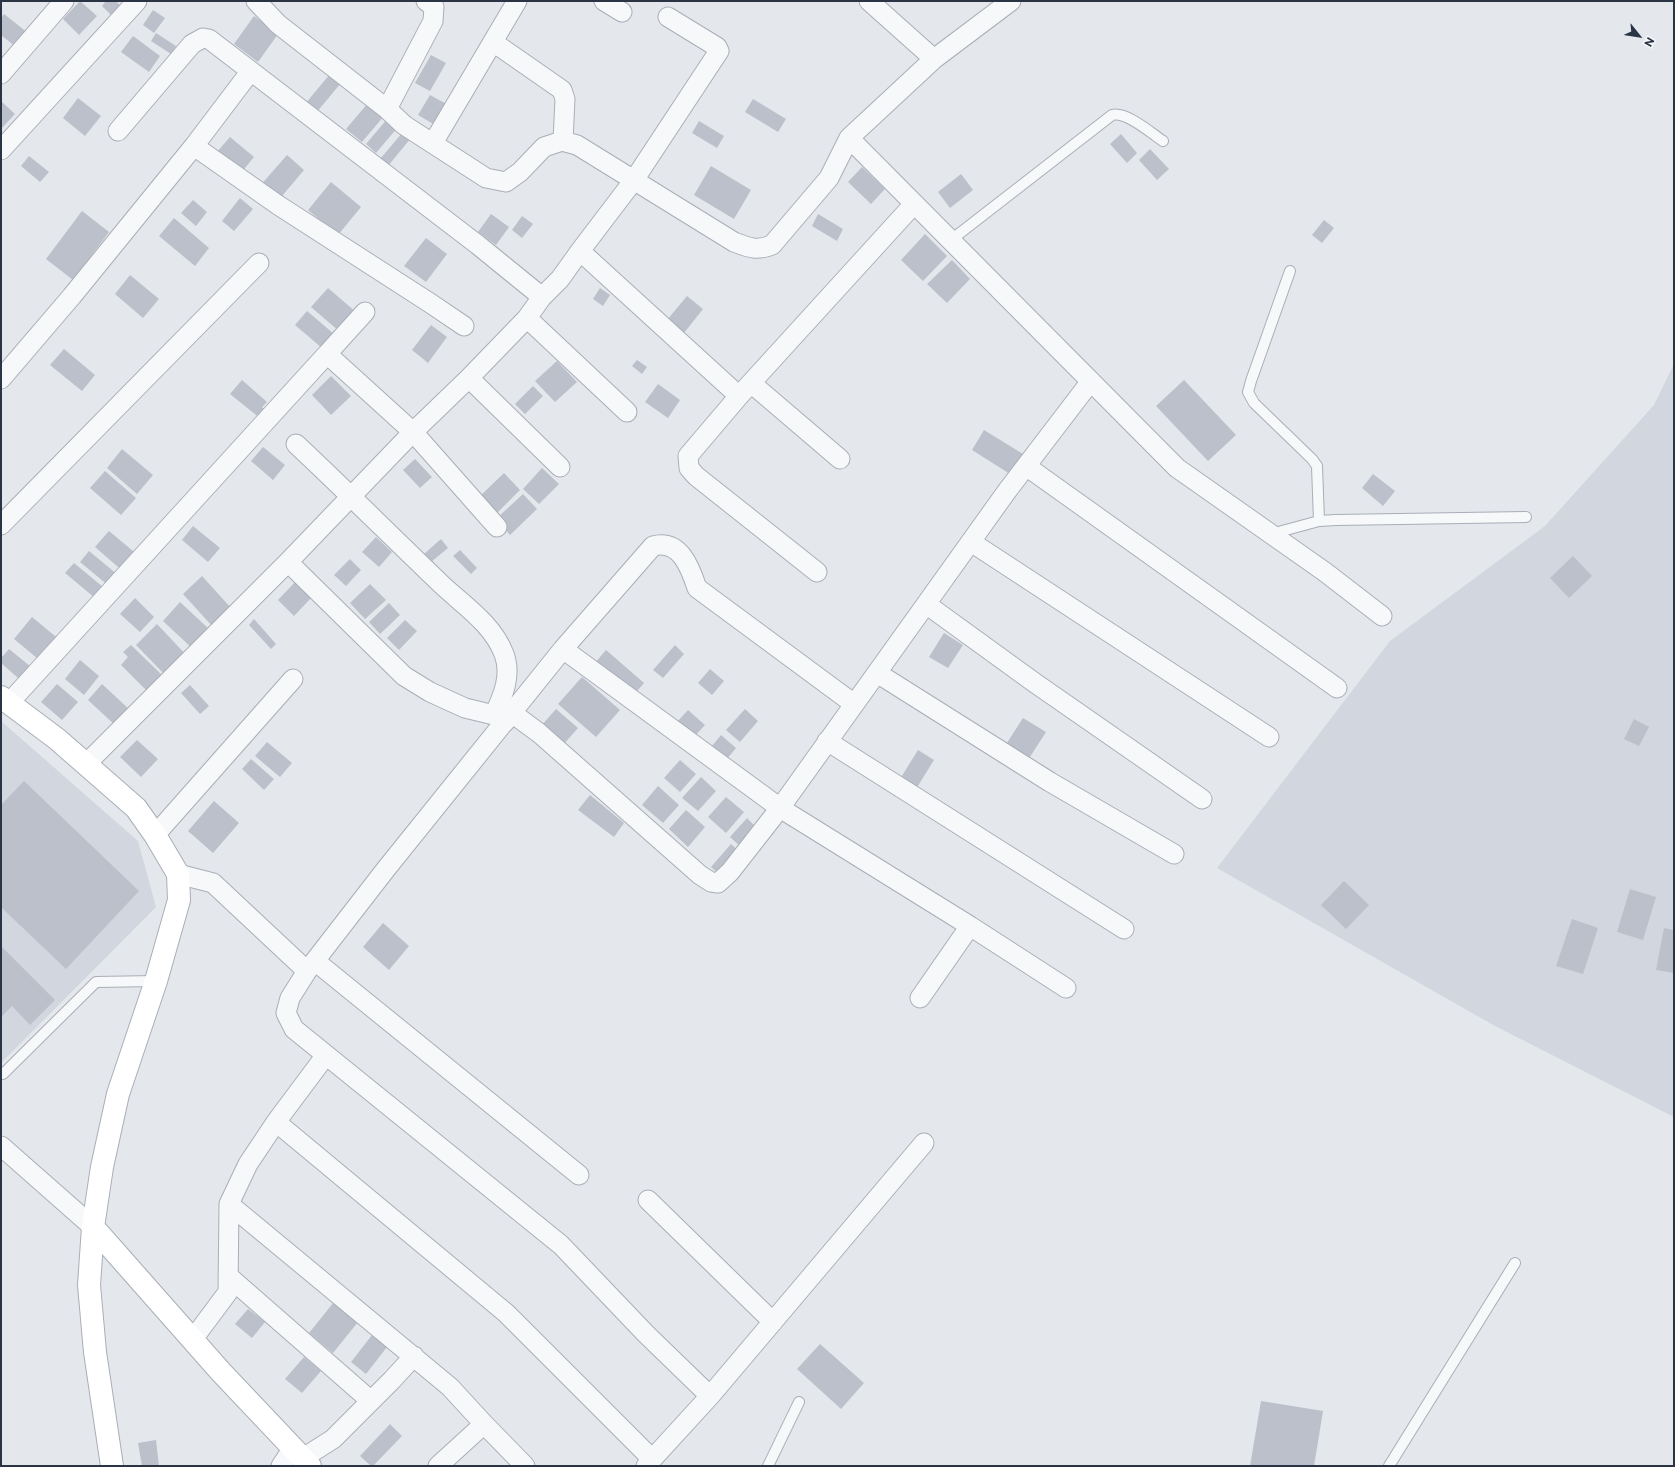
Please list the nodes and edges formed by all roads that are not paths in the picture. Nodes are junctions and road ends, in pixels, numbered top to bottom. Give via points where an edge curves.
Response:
1 (64, 1) edge
2 (137, 1) edge
3 (256, 1) edge
4 (426, 1) edge
5 (518, 1) edge
6 (604, 1) edge
7 (869, 1) edge
8 (1002, 3) edge
9 (622, 12) dead end
10 (668, 17) dead end
11 (493, 42) junction
12 (934, 59) junction
13 (250, 72) junction
14 (1, 74) edge
15 (387, 109) junction
16 (118, 131) dead end
17 (849, 138) junction
18 (563, 141) junction
19 (1163, 142) dead end
20 (433, 143) junction
21 (194, 146) junction
22 (1, 150) edge
23 (634, 180) junction
24 (914, 204) junction
25 (951, 240) junction
26 (580, 251) junction
27 (259, 263) dead end
28 (1290, 271) dead end
29 (542, 297) junction
30 (365, 312) dead end
31 (527, 318) junction
32 (464, 326) dead end
33 (327, 354) junction
34 (469, 378) junction
35 (1, 379) edge
36 (1091, 381) junction
37 (745, 390) junction
38 (627, 412) dead end
39 (413, 432) junction
40 (296, 444) dead end
41 (840, 459) dead end
42 (1026, 466) junction
43 (560, 467) dead end
44 (351, 496) junction
45 (1526, 517) dead end
46 (1319, 521) junction
47 (1, 526) edge
48 (497, 527) dead end
49 (1271, 534) junction
50 (971, 542) junction
51 (288, 562) junction
52 (817, 572) dead end
53 (926, 604) junction
54 (1382, 616) dead end
55 (563, 649) junction
56 (877, 673) junction
57 (293, 679) dead end
58 (1337, 688) dead end
59 (5, 700) edge
60 (854, 704) junction
61 (504, 716) junction
62 (1269, 737) dead end
63 (827, 741) junction
64 (86, 764) junction
65 (1202, 799) dead end
66 (780, 808) junction
67 (155, 835) junction
68 (1174, 854) dead end
69 (178, 874) junction
70 (970, 926) junction
71 (1124, 929) dead end
72 (311, 966) junction
73 (156, 981) junction
74 (1066, 988) dead end
75 (920, 998) dead end
76 (326, 1055) junction
77 (3, 1074) dead end
78 (276, 1122) junction
79 (924, 1143) dead end
80 (1, 1146) edge
81 (580, 1175) dead end
82 (648, 1200) dead end
83 (229, 1204) junction
84 (93, 1227) junction
85 (1515, 1263) dead end
86 (228, 1276) junction
87 (773, 1322) junction
88 (193, 1339) junction
89 (414, 1356) junction
90 (710, 1396) junction
91 (371, 1402) junction
92 (799, 1402) dead end
93 (484, 1424) junction
94 (302, 1457) edge
95 (649, 1462) edge
96 (112, 1466) edge
97 (282, 1466) edge
98 (438, 1466) edge
99 (525, 1466) edge
100 (768, 1466) edge
101 (1389, 1466) edge

1 - 14 street
2 - 22 street
3 - 15 street via 278,24
4 - 15 street via 434,7 433,21
5 - 11 street
6 - 9 street
7 - 12 street
8 - 12 street
10 - 23 street via 717,47 719,51
11 - 18 street via 562,90 565,99
11 - 20 street
12 - 17 street
13 - 16 street via 209,39 198,40
13 - 21 street
13 - 29 street via 478,245
15 - 20 street via 404,125
17 - 23 street via 829,178 772,245 761,249 734,242
17 - 24 street
18 - 20 street via 544,147 520,172 506,182 486,178
18 - 23 street via 577,145
19 - 25 lane via 1126,117 1112,115
21 - 32 street
21 - 35 street
23 - 26 street
24 - 25 street
24 - 37 street
25 - 36 street
26 - 29 street via 560,279
26 - 37 street
27 - 47 street
28 - 46 lane via 1248,392 1254,403 1317,466
29 - 31 street
30 - 33 street
31 - 34 street
31 - 38 street
33 - 39 street
33 - 59 street
34 - 39 street
34 - 43 street
36 - 42 street
36 - 49 street via 1177,468
37 - 41 street
37 - 52 street via 688,456 688,468
39 - 44 street
39 - 48 street
40 - 44 street
42 - 50 street
42 - 58 street
44 - 51 street
44 - 61 street via 484,622 496,637 505,656 507,673
45 - 46 lane
46 - 49 lane
49 - 54 street
50 - 53 street
50 - 62 street
51 - 61 street via 404,676 430,692 465,708
51 - 64 street
53 - 56 street
53 - 65 street
55 - 60 street via 653,546 670,545 691,570 697,588
55 - 61 street
55 - 66 street
56 - 60 street
56 - 68 street via 1050,782
57 - 67 street
59 - 64 main road
60 - 63 street
61 - 66 street via 539,734 711,882 718,883 730,872
61 - 72 street
63 - 66 street
63 - 71 street
64 - 67 main road via 136,808
66 - 70 street
67 - 69 main road
69 - 72 street via 213,883
69 - 73 main road via 179,900
70 - 74 street
70 - 75 street
72 - 76 street via 290,998 286,1013 294,1029
72 - 81 street
73 - 77 lane via 96,982
73 - 84 main road via 118,1094 102,1167
76 - 78 street
76 - 90 street via 560,1245
78 - 83 street via 248,1164
78 - 95 street via 506,1313
79 - 87 street
80 - 84 street
82 - 87 street
83 - 86 street
83 - 89 street
84 - 88 main road
84 - 96 main road via 89,1285 95,1352
85 - 101 lane
86 - 88 street via 228,1292
86 - 91 street
87 - 90 street
88 - 94 main road
89 - 91 street
89 - 93 street via 450,1387
90 - 95 street
91 - 94 street via 333,1439
92 - 100 lane
93 - 98 street
93 - 99 street
94 - 97 street

